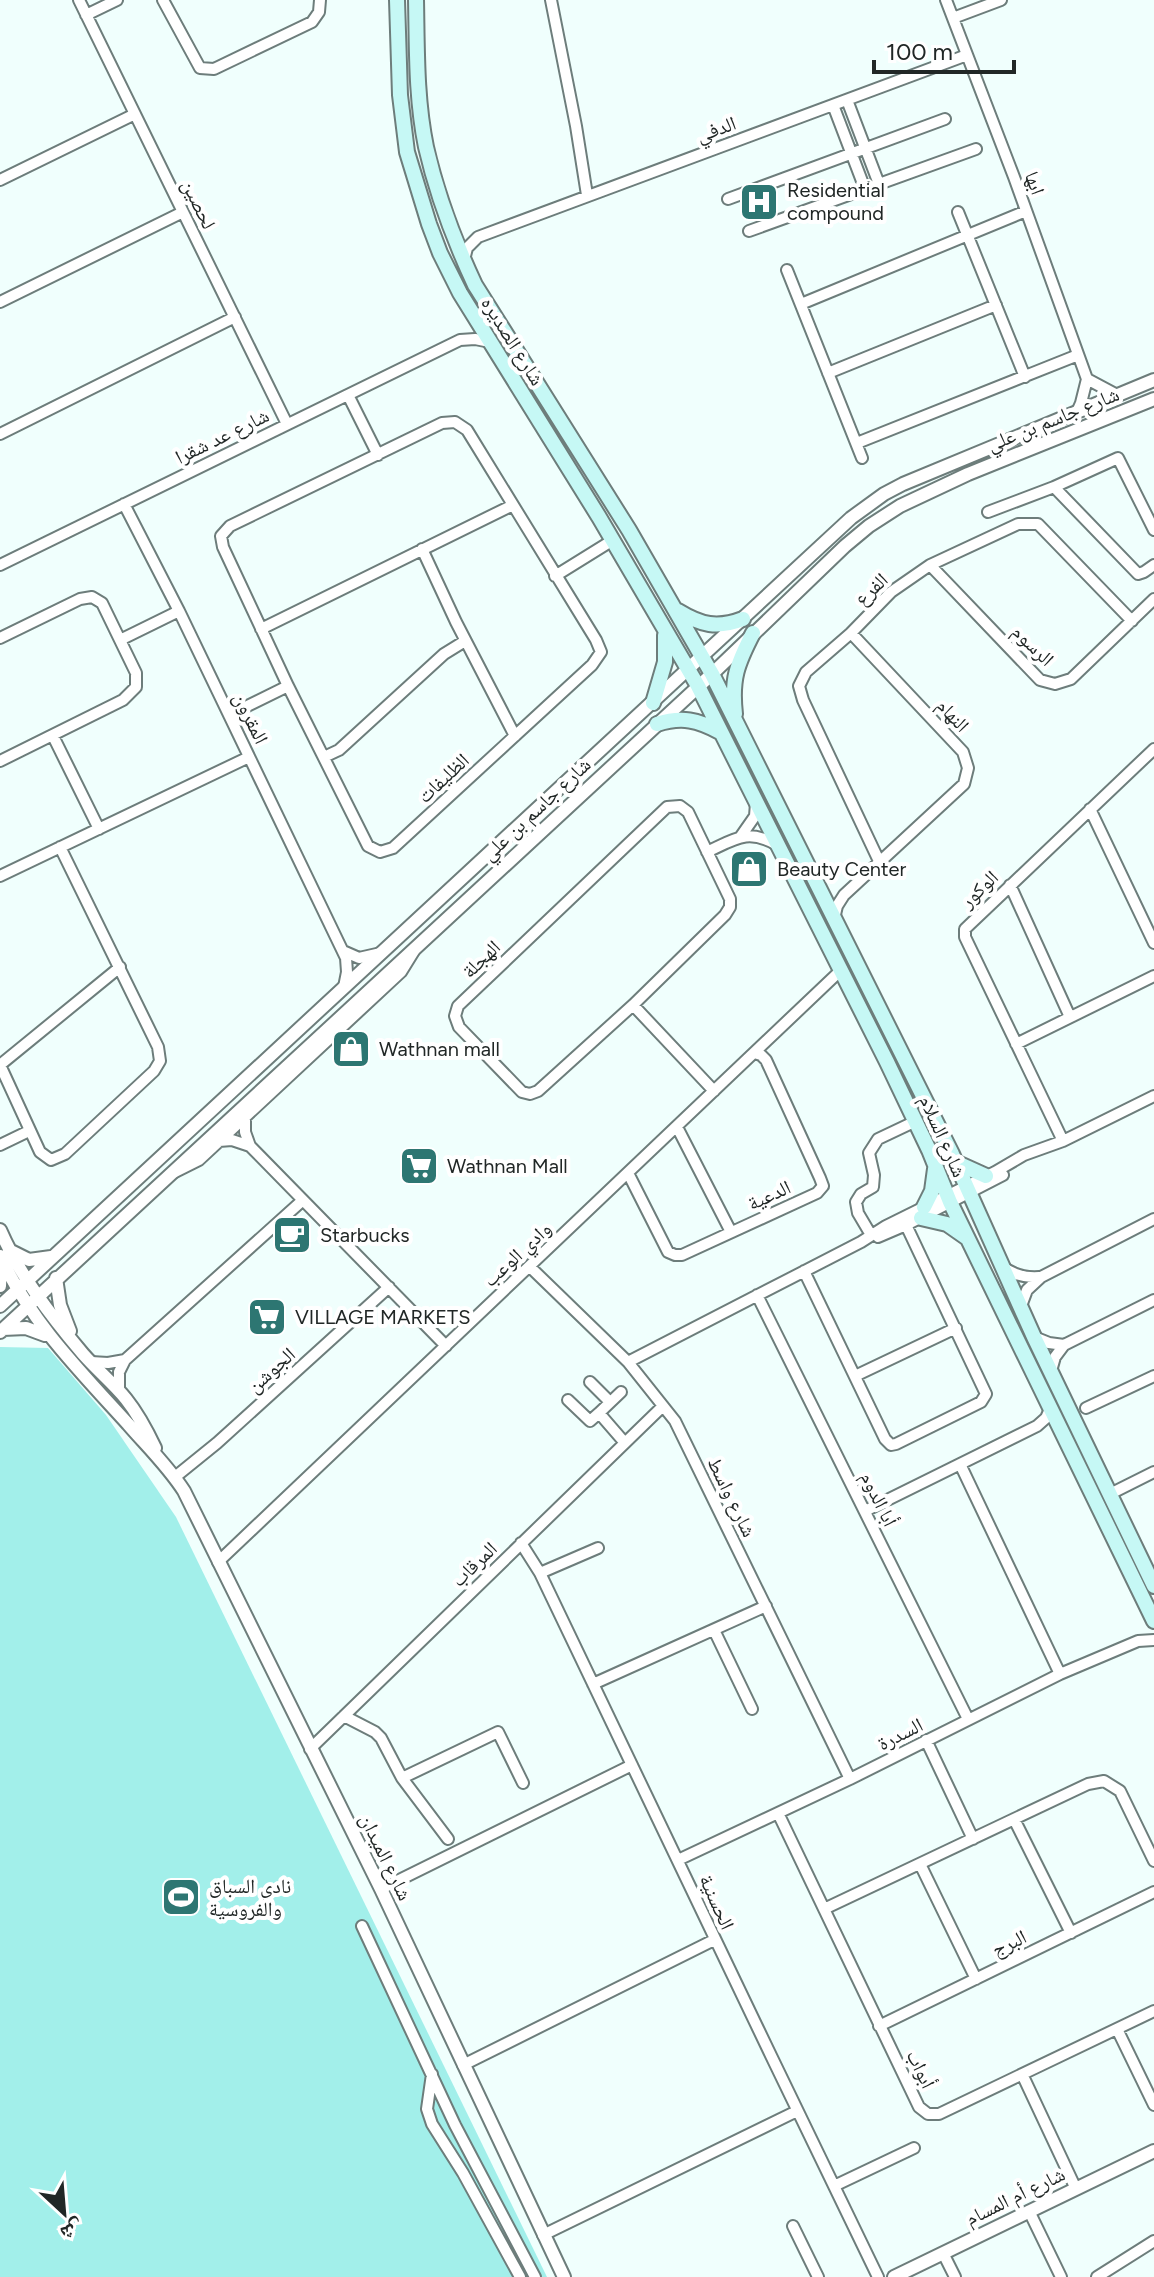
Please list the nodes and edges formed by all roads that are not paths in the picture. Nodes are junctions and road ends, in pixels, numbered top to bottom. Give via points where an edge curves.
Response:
1 (79, 0) edge
2 (117, 0) edge
3 (163, 0) edge
4 (320, 0) edge
5 (397, 0) edge
6 (416, 0) edge
7 (551, 0) edge
8 (946, 0) edge
9 (1001, 0) edge
10 (86, 15) junction
11 (953, 18) junction
12 (967, 55) junction
13 (847, 100) junction
14 (833, 105) junction
15 (135, 114) junction
16 (945, 119) dead end
17 (865, 148) junction
18 (976, 149) dead end
19 (852, 154) junction
20 (0, 180) edge
21 (879, 184) junction
22 (865, 189) junction
23 (587, 195) junction
24 (728, 199) dead end
25 (1026, 211) junction
26 (183, 212) junction
27 (958, 212) dead end
28 (749, 231) dead end
29 (451, 232) junction
30 (967, 235) junction
31 (478, 237) junction
32 (464, 260) junction
33 (787, 270) dead end
34 (0, 302) edge
35 (801, 304) junction
36 (996, 305) junction
37 (473, 315) junction
38 (235, 317) junction
39 (460, 340) junction
40 (490, 342) junction
41 (1078, 355) junction
42 (828, 373) junction
43 (1025, 377) junction
44 (1087, 379) junction
45 (1154, 380) edge
46 (348, 395) junction
47 (1117, 395) junction
48 (1154, 399) edge
49 (1077, 412) junction
50 (287, 424) junction
51 (0, 434) edge
52 (857, 443) junction
53 (378, 455) junction
54 (862, 458) dead end
55 (1054, 487) junction
56 (124, 504) junction
57 (513, 505) junction
58 (988, 512) dead end
59 (1154, 530) edge
60 (613, 540) junction
61 (422, 549) junction
62 (0, 565) edge
63 (930, 565) junction
64 (1154, 565) edge
65 (555, 576) junction
66 (1154, 599) edge
67 (179, 611) junction
68 (678, 611) junction
69 (743, 619) junction
70 (1132, 621) junction
71 (261, 629) junction
72 (665, 631) junction
73 (753, 633) junction
74 (851, 633) junction
75 (0, 638) edge
76 (120, 640) junction
77 (465, 641) junction
78 (703, 657) junction
79 (688, 670) junction
80 (712, 674) junction
81 (288, 686) junction
82 (698, 686) junction
83 (653, 703) junction
84 (229, 715) junction
85 (736, 722) junction
86 (657, 724) junction
87 (720, 732) junction
88 (53, 736) junction
89 (515, 736) junction
90 (1154, 749) edge
91 (249, 757) junction
92 (324, 757) junction
93 (0, 761) edge
94 (756, 802) junction
95 (1090, 809) junction
96 (99, 829) junction
97 (741, 836) junction
98 (777, 845) junction
99 (60, 847) junction
100 (707, 852) junction
101 (879, 861) junction
102 (0, 876) edge
103 (1010, 885) junction
104 (848, 891) junction
105 (821, 893) junction
106 (834, 920) junction
107 (1154, 943) edge
108 (415, 948) junction
109 (342, 950) junction
110 (382, 952) junction
111 (120, 967) junction
112 (840, 971) junction
113 (1154, 976) edge
114 (344, 987) junction
115 (633, 1005) junction
116 (1070, 1017) junction
117 (1016, 1044) junction
118 (754, 1053) junction
119 (0, 1065) edge
120 (714, 1091) junction
121 (1154, 1096) edge
122 (245, 1116) junction
123 (916, 1121) junction
124 (677, 1127) junction
125 (29, 1131) junction
126 (219, 1141) junction
127 (1058, 1143) junction
128 (0, 1145) edge
129 (250, 1146) junction
130 (955, 1162) junction
131 (935, 1165) junction
132 (628, 1173) junction
133 (170, 1174) junction
134 (986, 1176) junction
135 (967, 1190) junction
136 (949, 1199) junction
137 (303, 1200) junction
138 (922, 1213) junction
139 (1154, 1219) edge
140 (906, 1225) junction
141 (0, 1230) edge
142 (731, 1232) junction
143 (866, 1238) junction
144 (969, 1239) junction
145 (3, 1255) edge
146 (51, 1257) junction
147 (1001, 1265) junction
148 (530, 1267) junction
149 (804, 1271) junction
150 (1041, 1277) junction
151 (56, 1278) junction
152 (27, 1280) junction
153 (0, 1286) edge
154 (389, 1287) junction
155 (16, 1289) junction
156 (757, 1295) junction
157 (38, 1296) junction
158 (1154, 1300) edge
159 (0, 1306) edge
160 (27, 1306) junction
161 (1021, 1306) junction
162 (956, 1328) junction
163 (1, 1331) edge
164 (48, 1336) junction
165 (1034, 1337) junction
166 (73, 1341) junction
167 (1064, 1345) junction
168 (446, 1346) junction
169 (125, 1360) junction
170 (91, 1362) junction
171 (628, 1362) junction
172 (1051, 1372) junction
173 (855, 1376) junction
174 (1154, 1376) edge
175 (590, 1382) dead end
176 (119, 1391) junction
177 (621, 1392) dead end
178 (568, 1400) dead end
179 (610, 1402) junction
180 (663, 1406) junction
181 (1051, 1407) junction
182 (1086, 1408) dead end
183 (599, 1413) junction
184 (1037, 1426) junction
185 (1062, 1431) junction
186 (625, 1443) junction
187 (162, 1461) junction
188 (960, 1464) junction
189 (1154, 1472) edge
190 (175, 1477) junction
191 (1110, 1494) junction
192 (865, 1511) junction
193 (521, 1543) junction
194 (598, 1548) dead end
195 (218, 1562) junction
196 (540, 1573) junction
197 (1154, 1586) edge
198 (766, 1606) junction
199 (1153, 1619) edge
200 (714, 1630) junction
201 (1154, 1640) edge
202 (1138, 1641) junction
203 (1060, 1674) junction
204 (593, 1684) junction
205 (752, 1709) dead end
206 (344, 1716) junction
207 (968, 1719) junction
208 (926, 1740) junction
209 (310, 1749) junction
210 (632, 1765) junction
211 (402, 1778) junction
212 (850, 1779) junction
213 (523, 1783) dead end
214 (778, 1813) junction
215 (1014, 1819) junction
216 (973, 1839) junction
217 (452, 1846) junction
218 (678, 1860) junction
219 (1154, 1861) edge
220 (920, 1864) junction
221 (381, 1889) junction
222 (1154, 1892) edge
223 (824, 1909) junction
224 (362, 1926) dead end
225 (1071, 1933) junction
226 (714, 1940) junction
227 (976, 1979) junction
228 (1154, 2011) edge
229 (879, 2026) junction
230 (1117, 2029) junction
231 (463, 2065) junction
232 (432, 2072) junction
233 (1022, 2074) junction
234 (1154, 2105) edge
235 (797, 2111) junction
236 (914, 2148) dead end
237 (1154, 2151) edge
238 (834, 2186) junction
239 (1076, 2189) junction
240 (1029, 2211) junction
241 (793, 2226) dead end
242 (543, 2235) junction
243 (1154, 2241) edge
244 (943, 2253) junction
245 (520, 2277) edge
246 (535, 2277) edge
247 (564, 2277) edge
248 (818, 2277) edge
249 (878, 2277) edge
250 (894, 2277) edge
251 (955, 2277) edge
252 (1061, 2277) edge
253 (1097, 2277) edge

1 - 10 street, لحصين
2 - 10 street
3 - 4 street via 200,68 214,69 312,22
5 - 37 main road, شارع الصديره via 407,152 440,253
6 - 29 main road, شارع الصديره via 426,146
7 - 23 street
8 - 11 street, ابها
9 - 11 street
10 - 15 street, لحصين
11 - 12 street, ابها
12 - 13 street, الدفي
12 - 25 street, ابها
13 - 14 street, الدفي
13 - 17 street
14 - 19 street
14 - 23 street, الدفي
15 - 20 street
15 - 26 street, لحصين
16 - 17 street
17 - 19 street
17 - 21 street
18 - 21 street
19 - 22 street
19 - 24 street
21 - 22 street
22 - 28 street
23 - 31 street, الدفي
25 - 30 street
25 - 41 street, ابها
26 - 34 street
26 - 38 street, لحصين
27 - 30 street
29 - 31 street
29 - 32 main road, شارع الصديره
30 - 35 street
30 - 36 street
31 - 32 street
32 - 68 main road, شارع الصديره
33 - 35 street
35 - 42 street
36 - 42 street
36 - 43 street
37 - 39 street
37 - 40 main road, شارع الصديره
38 - 50 street, لحصين
38 - 51 street
39 - 40 street, شارع عد شقرا
39 - 46 street, شارع عد شقرا
40 - 60 main road, شارع الصديره
41 - 43 street
41 - 44 street, ابها
42 - 52 street
43 - 52 street
44 - 47 street
44 - 49 street
45 - 47 street, شارع جاسم بن علي
46 - 50 street, شارع عد شقرا
46 - 53 street
47 - 49 street, شارع جاسم بن علي
48 - 73 street, شارع جاسم بن علي via 891,511 845,546
49 - 69 street, شارع جاسم بن علي via 884,494
50 - 56 street, شارع عد شقرا
52 - 54 street
53 - 57 street, الظليفات via 442,423 455,422 467,430
53 - 71 street, الظليفات via 230,526 221,536
55 - 58 street
55 - 59 street via 1118,458
55 - 64 street via 1138,574
56 - 62 street, شارع عد شقرا
56 - 67 street, المقرون
57 - 61 street
57 - 65 street, الظليفات
60 - 65 street
60 - 72 main road, شارع الصديره
61 - 71 street
61 - 77 street
63 - 70 street, الفرع via 1018,524 1038,524
63 - 70 street, الرسوم via 1040,680 1055,684 1071,679
63 - 74 street, الفرع via 891,592
65 - 89 street, الظليفات via 601,652
66 - 70 street, الرسوم
67 - 76 street
67 - 84 street, المقرون
68 - 69 main road via 707,624
68 - 78 main road, شارع الصديره
69 - 78 street, شارع جاسم بن علي
71 - 81 street, الظليفات
72 - 79 main road, شارع الصديره
72 - 83 main road via 665,662
73 - 80 street, شارع جاسم بن علي
73 - 85 main road via 734,680
74 - 101 street, الفرع via 806,672 799,686
74 - 101 street, النهام via 963,752 968,768 964,784
75 - 76 street via 92,597 102,603
76 - 88 street via 136,673 136,687 123,700
77 - 89 street
77 - 92 street via 339,750
78 - 79 street, شارع جاسم بن علي
78 - 80 main road, شارع السلام
79 - 82 main road, شارع السلام
79 - 83 street, شارع جاسم بن علي
80 - 82 street, شارع جاسم بن علي
80 - 85 main road, شارع السلام
81 - 84 street
81 - 92 street, الظليفات
82 - 86 street, شارع جاسم بن علي
82 - 87 main road, شارع السلام
83 - 110 street, شارع جاسم بن علي
84 - 91 street, المقرون
85 - 105 main road, شارع السلام
86 - 87 main road via 691,719
86 - 108 street, شارع جاسم بن علي
87 - 94 main road, شارع السلام
88 - 93 street
88 - 96 street
89 - 92 street, الظليفات via 393,848 380,852 368,846
90 - 95 street, الوكور
91 - 96 street
91 - 109 street, المقرون
94 - 97 street via 755,816
94 - 98 main road, شارع السلام
95 - 103 street, الوكور
95 - 107 street
96 - 99 street
97 - 98 street
97 - 100 street
98 - 112 main road, شارع السلام
99 - 102 street
99 - 111 street
100 - 115 street, الهجلة via 730,907
100 - 115 street, الهجلة via 688,812 667,807 458,1006 455,1016 459,1027 522,1092 530,1094
101 - 104 street, النهام
103 - 116 street
103 - 117 street, الوكور via 970,923 965,937
104 - 105 street
104 - 106 street, النهام
105 - 106 main road, شارع السلام
106 - 130 main road, شارع السلام
108 - 122 street via 401,972
108 - 133 street, شارع جاسم بن علي
109 - 110 street via 359,958
109 - 114 street, المقرون via 347,964
110 - 114 street, شارع جاسم بن علي
111 - 119 street
111 - 125 street via 158,1047 157,1068 65,1154 51,1160
112 - 118 street, وادي الوعب
112 - 123 main road, شارع السلام
113 - 116 street
114 - 146 street, شارع جاسم بن علي
115 - 120 street
116 - 117 street
117 - 127 street, الوكور
118 - 120 street, وادي الوعب
118 - 142 street, الدعية via 766,1060 823,1186
119 - 125 street
120 - 124 street, وادي الوعب
121 - 127 street
122 - 126 street
122 - 129 street
123 - 131 main road, شارع السلام
123 - 143 street via 878,1139 869,1153 873,1187 856,1202
124 - 132 street, وادي الوعب
124 - 142 street
125 - 128 street
126 - 129 street
126 - 133 street via 193,1164
127 - 134 street
127 - 135 street
129 - 137 street
130 - 134 main road
130 - 135 main road, شارع السلام
131 - 136 main road, شارع السلام
131 - 138 main road
132 - 142 street, الدعية via 668,1252 682,1255
132 - 148 street, وادي الوعب
133 - 151 street, شارع جاسم بن علي
134 - 135 street
135 - 136 street
135 - 147 main road, شارع السلام
136 - 138 street
136 - 144 main road, شارع السلام
137 - 154 street
137 - 169 street
138 - 140 street
138 - 143 street
138 - 144 main road
139 - 150 street
140 - 143 street
140 - 162 street
141 - 145 street
143 - 149 street
144 - 181 main road, شارع السلام
145 - 146 street
145 - 152 street, شارع الميدان
145 - 153 street
145 - 155 street, شارع الميدان
146 - 152 street, شارع جاسم بن علي
147 - 150 street via 1023,1277
147 - 161 main road, شارع السلام
148 - 168 street, وادي الوعب
148 - 171 street, شارع واسط
149 - 156 street
149 - 173 street
150 - 161 street via 1027,1290
151 - 157 street, شارع جاسم بن علي
151 - 166 street
152 - 155 street, شارع جاسم بن علي
152 - 157 street, شارع الميدان
154 - 168 street
154 - 190 street, الجوشن
155 - 159 street, شارع جاسم بن علي
155 - 160 street, شارع الميدان
156 - 171 street
156 - 192 street, أبا الدوم
157 - 160 street, شارع جاسم بن علي
157 - 166 street, شارع الميدان
158 - 167 street
160 - 163 street, شارع جاسم بن علي
160 - 164 street, شارع الميدان
161 - 165 main road, شارع السلام
162 - 173 street
162 - 173 street via 986,1389 985,1398 896,1444 887,1443
163 - 164 street via 26,1328
164 - 187 street, شارع الميدان
165 - 167 street
165 - 172 main road, شارع السلام
166 - 170 street, شارع الميدان
167 - 172 street
168 - 195 street, وادي الوعب
169 - 170 street
169 - 176 street
170 - 176 street, شارع الميدان
171 - 180 street, شارع واسط
172 - 191 main road, شارع السلام
174 - 182 street
175 - 179 street
176 - 187 street, شارع الميدان
177 - 179 street
178 - 183 street via 590,1421
179 - 183 street
180 - 186 street, المرقاب
180 - 198 street, شارع واسط
181 - 184 street
181 - 185 main road, شارع السلام
183 - 186 street
184 - 185 street
184 - 188 street
185 - 199 main road, شارع السلام
186 - 193 street, المرقاب
187 - 190 street, شارع الميدان
188 - 192 street
188 - 203 street
189 - 191 street
190 - 195 street, شارع الميدان
191 - 197 main road, شارع السلام
192 - 207 street, أبا الدوم
193 - 196 street, الحسنية
193 - 206 street, المرقاب
194 - 196 street
195 - 209 street, شارع الميدان
196 - 204 street, الحسنية
198 - 200 street
198 - 212 street, شارع واسط
199 - 202 street
200 - 204 street
200 - 205 street
201 - 202 street, السدرة
202 - 203 street, السدرة
203 - 207 street, السدرة
204 - 210 street, الحسنية
206 - 209 street, المرقاب
206 - 211 street via 381,1738
207 - 208 street, السدرة
208 - 212 street, السدرة
208 - 216 street
209 - 221 street, شارع الميدان
210 - 217 street
210 - 218 street, الحسنية
211 - 213 street via 498,1732
211 - 217 street
212 - 214 street, السدرة
214 - 218 street, السدرة
214 - 223 street, أبواب
215 - 216 street
215 - 219 street via 1104,1781 1120,1791
215 - 225 street
216 - 220 street
217 - 221 street
218 - 226 street, الحسنية
220 - 223 street
220 - 227 street
221 - 231 street, شارع الميدان
222 - 225 street, البرج
223 - 229 street, أبواب
224 - 232 street
225 - 227 street, البرج
226 - 231 street
226 - 235 street, الحسنية
227 - 229 street, البرج
228 - 230 street, أبواب
229 - 233 street, أبواب via 919,2107 928,2114 939,2114
230 - 233 street, أبواب
230 - 234 street
231 - 242 street, شارع الميدان
232 - 245 street via 427,2109 432,2124
232 - 246 street
233 - 239 street
235 - 238 street, الحسنية
235 - 242 street
236 - 238 street
237 - 239 street, شارع أم المسام
238 - 249 street, الحسنية
239 - 240 street, شارع أم المسام
240 - 244 street, شارع أم المسام
240 - 252 street
241 - 248 street
242 - 247 street, شارع الميدان
243 - 253 street
244 - 250 street, شارع أم المسام
244 - 251 street

